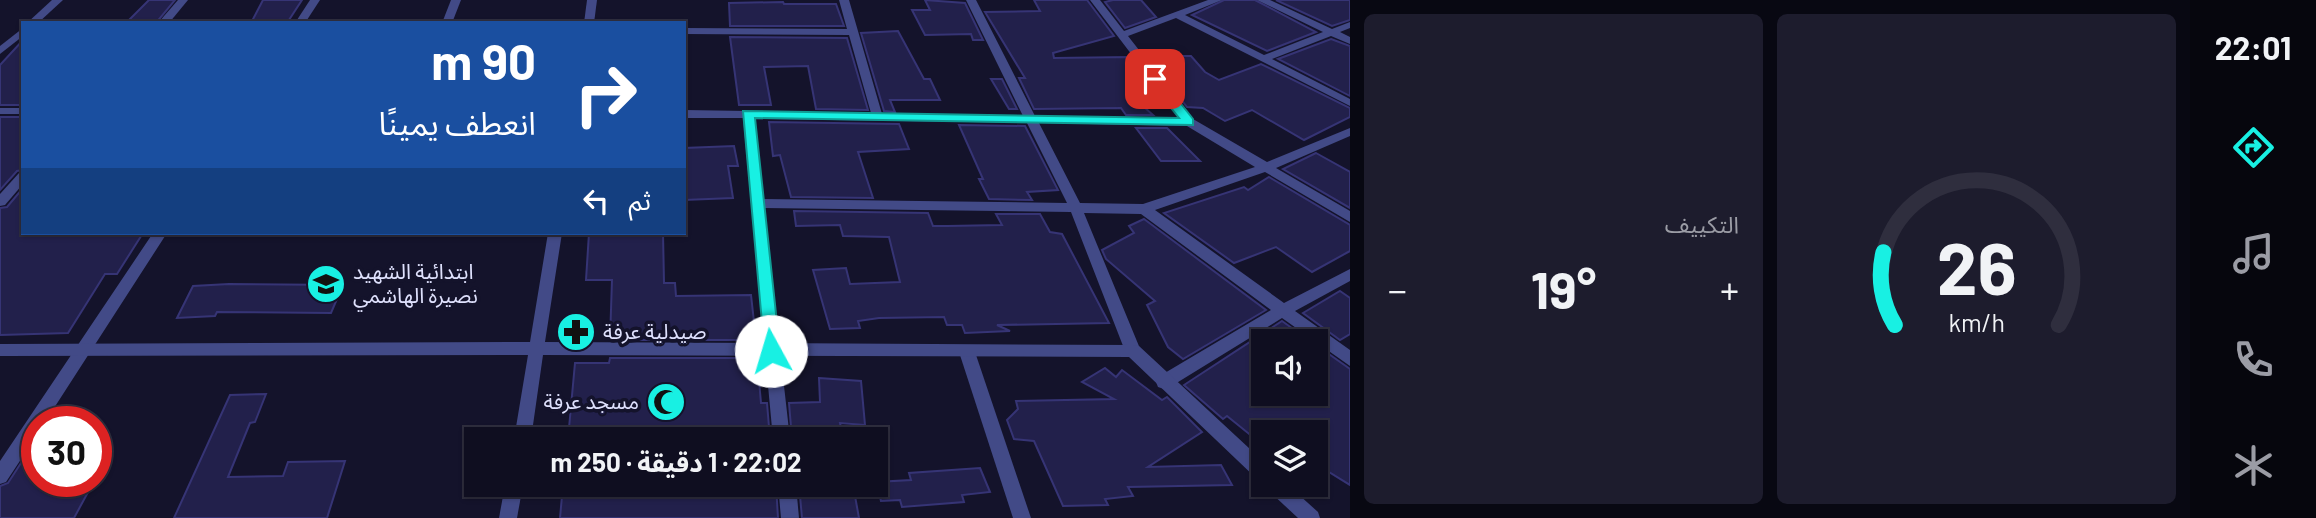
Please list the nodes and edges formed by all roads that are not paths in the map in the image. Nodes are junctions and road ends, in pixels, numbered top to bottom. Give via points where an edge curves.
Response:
1 (58, 0) edge
2 (183, 0) edge
3 (315, 0) edge
4 (456, 0) edge
5 (592, 0) edge
6 (844, 0) edge
7 (971, 0) edge
8 (1095, 0) edge
9 (1217, 0) edge
10 (1262, 0) edge
11 (1177, 15) junction
12 (34, 21) edge
13 (165, 21) edge
14 (301, 21) edge
15 (448, 21) edge
16 (589, 21) edge
17 (1350, 25) edge
18 (686, 31) edge
19 (853, 32) junction
20 (1332, 32) junction
21 (21, 33) edge
22 (1121, 35) junction
23 (1350, 41) edge
24 (0, 51) edge
25 (1263, 58) junction
26 (1350, 103) edge
27 (0, 111) edge
28 (21, 111) edge
29 (686, 114) edge
30 (748, 114) junction
31 (877, 115) junction
32 (1032, 117) junction
33 (1189, 122) junction
34 (1350, 132) edge
35 (1267, 167) junction
36 (21, 178) edge
37 (0, 202) edge
38 (756, 203) junction
39 (1075, 206) junction
40 (1144, 209) junction
41 (1350, 217) edge
42 (159, 235) edge
43 (555, 235) edge
44 (1350, 274) edge
45 (1283, 310) junction
46 (538, 349) junction
47 (0, 351) edge
48 (82, 351) junction
49 (771, 351) junction
50 (1133, 351) junction
51 (967, 352) junction
52 (1350, 359) edge
53 (1164, 382) junction
54 (524, 427) edge
55 (780, 427) edge
56 (1251, 462) edge
57 (0, 476) edge
58 (512, 497) edge
59 (788, 497) edge
60 (1288, 497) edge
61 (508, 518) edge
62 (790, 518) edge
63 (1022, 518) edge
64 (1311, 518) edge

1 - 12 street
2 - 13 street
3 - 14 street
4 - 15 street
5 - 16 street
6 - 19 street
7 - 32 street
8 - 22 street
9 - 11 street
10 - 20 street
11 - 22 street
11 - 25 street
17 - 20 street
18 - 19 street
19 - 31 street
20 - 23 street
20 - 25 street
21 - 24 street
22 - 33 street
25 - 26 street
27 - 28 street
29 - 30 street
30 - 31 street
30 - 38 street
31 - 32 street
32 - 33 street
32 - 39 street
33 - 35 street
34 - 35 street
35 - 40 street
35 - 41 street
36 - 37 street
38 - 39 street
38 - 49 street
39 - 40 street
39 - 50 street
40 - 45 street
42 - 48 street
43 - 46 street
44 - 45 street
45 - 52 street
45 - 53 street
46 - 48 street
46 - 49 street
46 - 54 street
47 - 48 street
48 - 57 street
49 - 51 street
49 - 55 street
50 - 51 street
50 - 53 street
51 - 63 street
53 - 56 street
58 - 61 street
59 - 62 street
60 - 64 street

